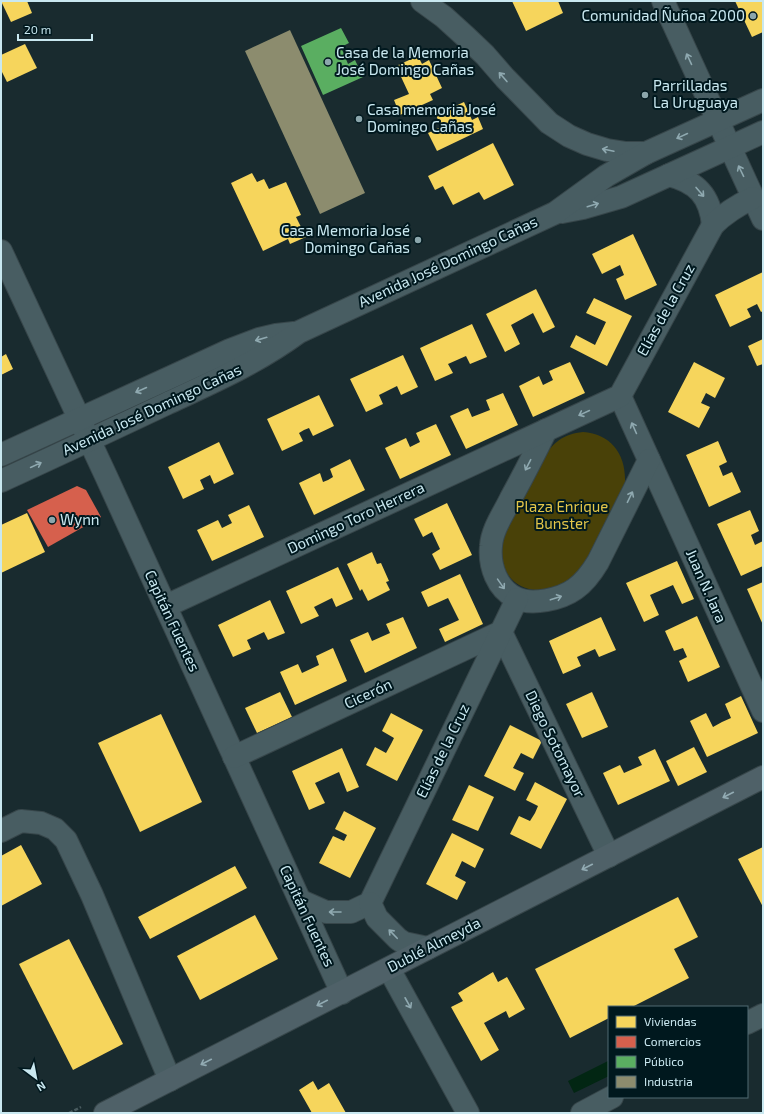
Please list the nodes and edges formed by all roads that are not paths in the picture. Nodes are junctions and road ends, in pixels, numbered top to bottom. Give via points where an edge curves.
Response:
1 (422, 1) edge
2 (663, 1) edge
3 (763, 100) edge
4 (717, 120) junction
5 (763, 132) edge
6 (729, 147) junction
7 (646, 153) junction
8 (669, 175) junction
9 (753, 198) junction
10 (554, 213) junction
11 (763, 219) edge
12 (713, 225) junction
13 (1, 251) edge
14 (299, 332) junction
15 (620, 396) junction
16 (79, 418) junction
17 (546, 430) junction
18 (90, 441) junction
19 (1, 455) edge
20 (649, 460) junction
21 (1, 481) edge
22 (517, 599) junction
23 (166, 606) junction
24 (501, 632) junction
25 (763, 711) edge
26 (234, 757) junction
27 (763, 777) edge
28 (1, 831) edge
29 (608, 856) junction
30 (300, 901) junction
31 (370, 903) junction
32 (428, 948) junction
33 (389, 968) junction
34 (342, 992) junction
35 (763, 1015) edge
36 (748, 1022) edge
37 (170, 1080) junction
38 (610, 1098) edge
39 (112, 1111) edge
40 (468, 1113) edge
41 (582, 1113) edge

7 -> 1 street via 626,153 587,144 549,123 485,55 444,17
4 -> 2 street
3 - 4 street, Avenida José Domingo Cañas
4 - 6 street
4 -> 7 street, Avenida José Domingo Cañas
5 - 6 street, Avenida José Domingo Cañas
6 - 8 street, Avenida José Domingo Cañas
9 -> 6 street
7 - 10 street, Avenida José Domingo Cañas via 606,176
10 -> 8 street, Avenida José Domingo Cañas via 621,197
8 -> 12 street via 681,178 701,191 712,213
9 - 11 street
9 - 12 street, Elías de la Cruz via 731,209
10 - 14 street, Avenida José Domingo Cañas
12 - 15 street, Elías de la Cruz
13 - 16 street, Capitán Fuentes
14 -> 16 street, Avenida José Domingo Cañas via 259,339 230,350
14 - 18 street, Avenida José Domingo Cañas via 268,354 235,372
15 -> 17 street
20 -> 15 street
16 - 18 street, Capitán Fuentes
16 - 19 street, Avenida José Domingo Cañas
17 -> 22 street via 499,521 491,544 494,573 508,593
17 - 23 street, Domingo Toro Herrera
21 -> 18 street, Avenida José Domingo Cañas
18 - 23 street, Capitán Fuentes
22 -> 20 street via 546,601 574,590 583,582 598,562
20 - 25 street, Juan N. Jara
22 - 24 street, Elías de la Cruz
23 - 26 street, Capitán Fuentes
24 - 26 street, Cicerón
24 - 29 street, Diego Sotomayor
24 - 31 street, Elías de la Cruz
26 - 30 street, Capitán Fuentes
27 -> 29 main road, Dublé Almeyda
28 - 37 street via 21,821 41,823 55,829 66,840
29 -> 32 main road, Dublé Almeyda
31 -> 30 street via 351,912 326,912
30 - 34 street, Capitán Fuentes
32 -> 31 street via 404,944 377,918
32 - 33 main road, Dublé Almeyda
33 - 34 main road, Dublé Almeyda
33 -> 40 street
34 -> 37 main road, Dublé Almeyda
35 - 36 street
37 - 39 main road, Dublé Almeyda
38 - 41 street

